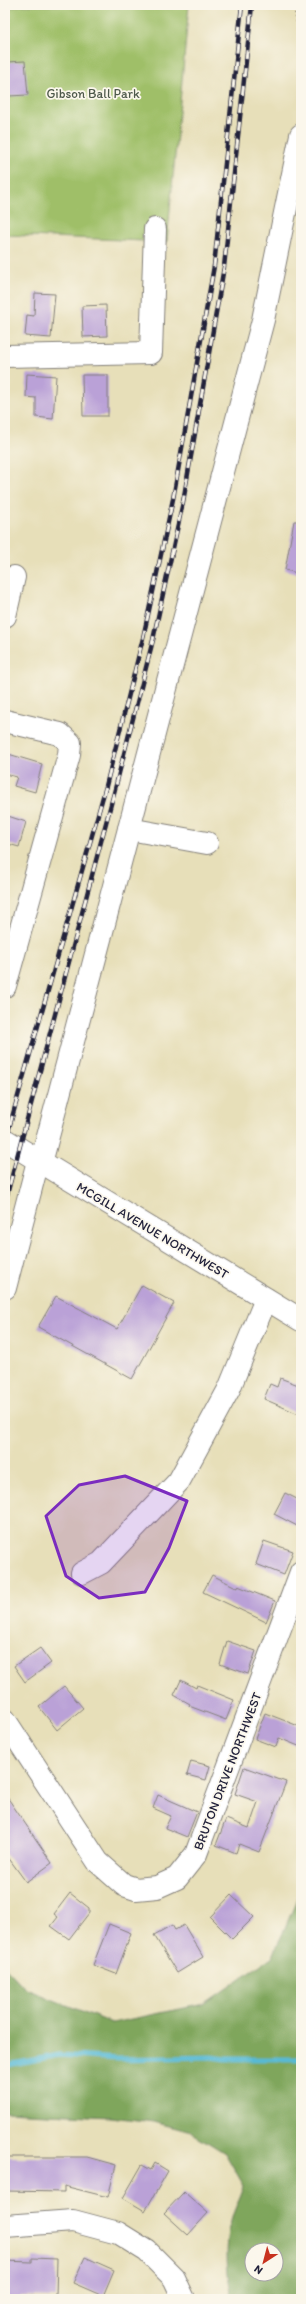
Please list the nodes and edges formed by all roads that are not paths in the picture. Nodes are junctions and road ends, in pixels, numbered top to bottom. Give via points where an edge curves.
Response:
1 (301, 135) edge
2 (155, 229) dead end
3 (5, 356) edge
4 (14, 577) dead end
5 (5, 616) edge
6 (5, 721) edge
7 (129, 829) junction
8 (207, 842) dead end
9 (5, 986) edge
10 (5, 1140) edge
11 (40, 1162) junction
12 (5, 1288) edge
13 (266, 1299) junction
14 (301, 1320) edge
15 (301, 1572) edge
16 (82, 1573) dead end
17 (5, 1720) edge
18 (5, 2226) edge
19 (184, 2299) edge

1 - 7 street via 263,320
2 - 3 street via 151,353
4 - 5 street
6 - 9 street via 60,734 70,743 69,755
7 - 8 street
7 - 11 street
10 - 11 street, MCGILL AVENUE NORTHWEST
11 - 12 street
11 - 13 street, MCGILL AVENUE NORTHWEST
13 - 14 street, MCGILL AVENUE NORTHWEST
13 - 16 street via 229,1389 179,1481 101,1563
15 - 17 street, BRUTON DRIVE NORTHWEST via 196,1854 177,1878 157,1887 136,1889 124,1885 98,1862
18 - 19 street via 73,2221 118,2234 148,2251 174,2278

